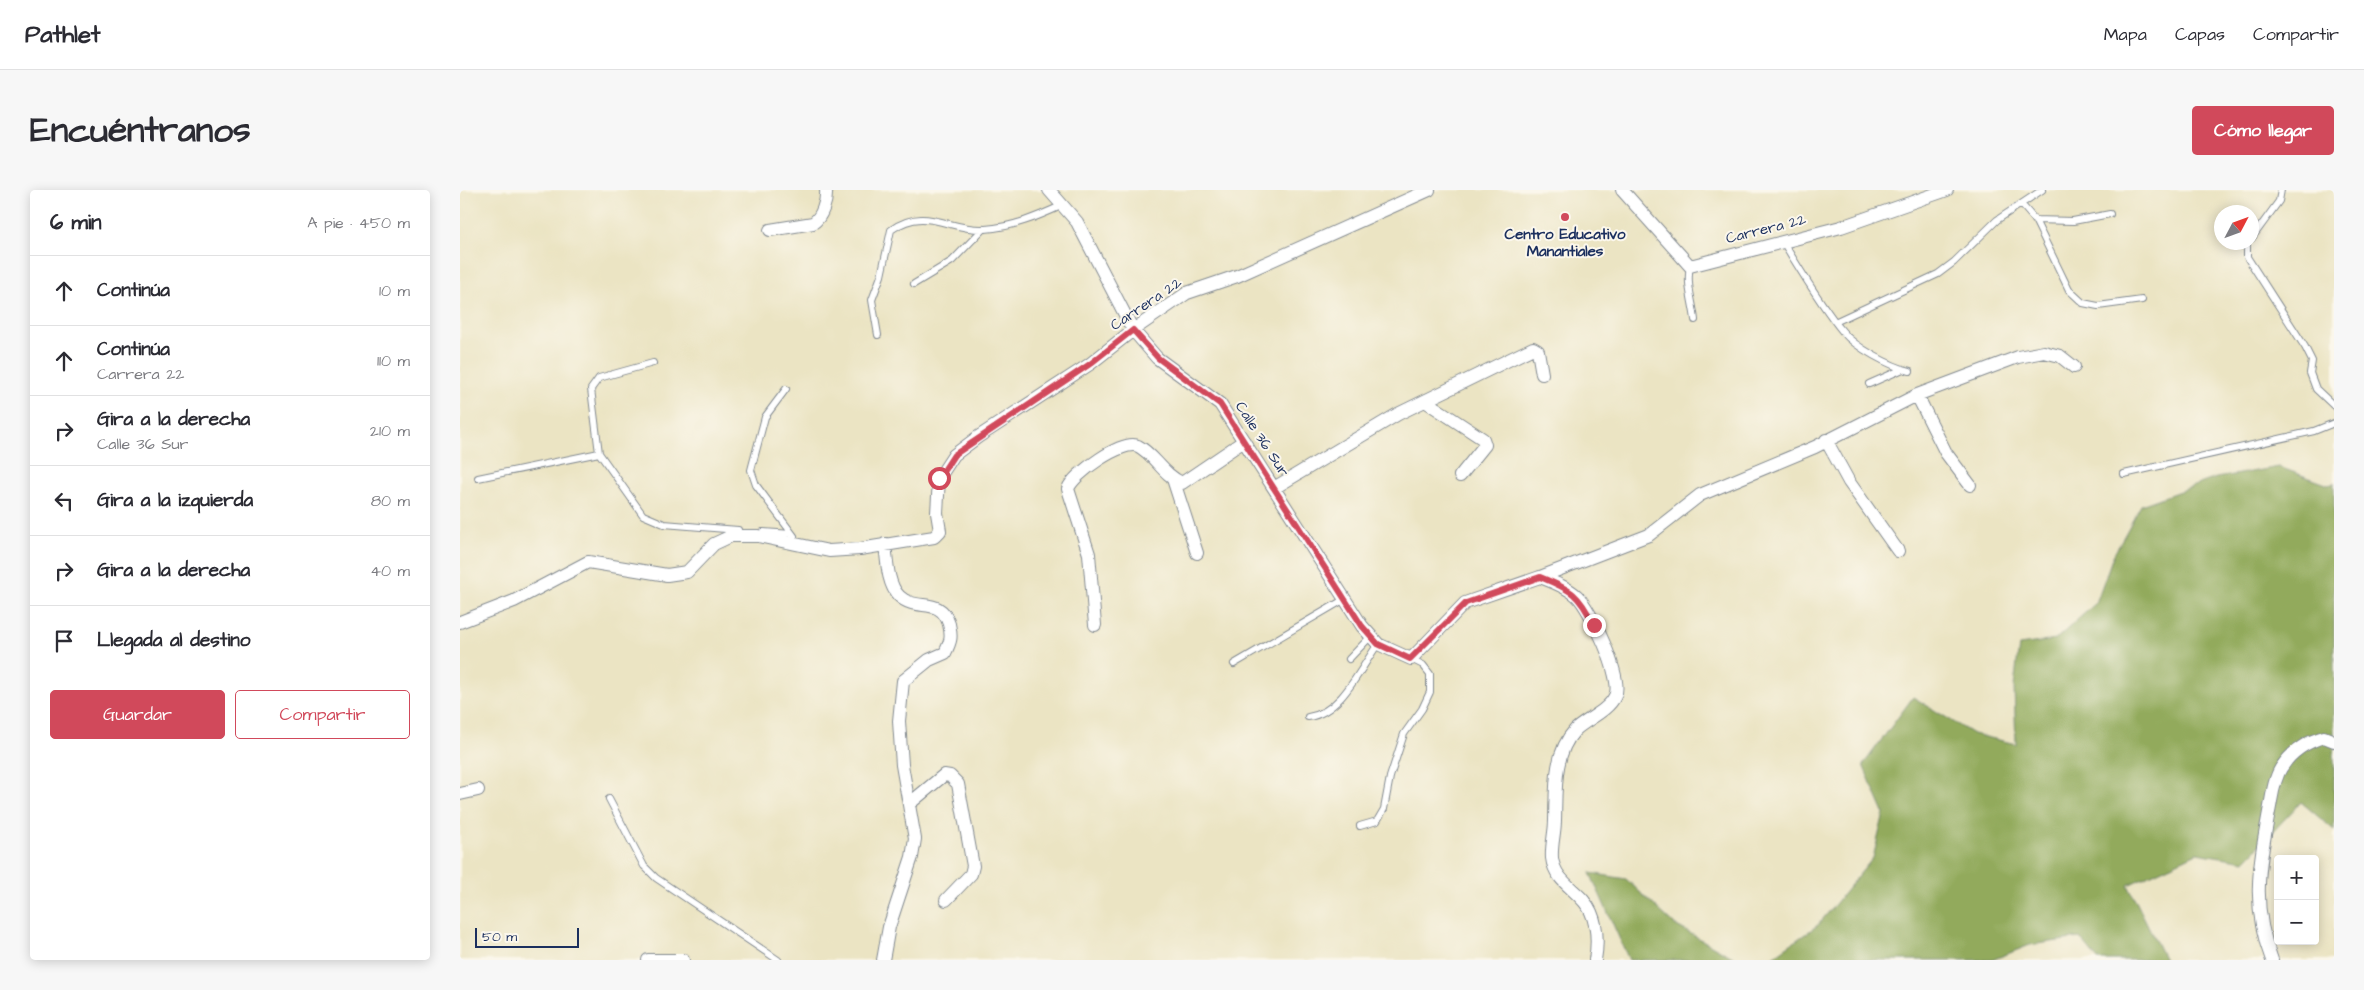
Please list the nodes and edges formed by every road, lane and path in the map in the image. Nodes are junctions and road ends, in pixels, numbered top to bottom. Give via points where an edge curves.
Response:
1 (826, 190) edge
2 (1049, 190) edge
3 (1429, 190) edge
4 (1622, 190) edge
5 (1947, 190) edge
6 (2042, 190) edge
7 (2281, 190) edge
8 (2022, 204) junction
9 (1063, 206) junction
10 (2110, 214) dead end
11 (2035, 220) junction
12 (2259, 228) edge
13 (983, 229) junction
14 (770, 230) dead end
15 (1783, 241) junction
16 (2247, 250) edge
17 (1690, 266) junction
18 (914, 284) dead end
19 (2142, 300) dead end
20 (1695, 320) dead end
21 (1836, 321) junction
22 (1133, 330) junction
23 (878, 335) dead end
24 (653, 363) dead end
25 (2074, 367) dead end
26 (1542, 374) dead end
27 (1869, 384) dead end
28 (786, 389) dead end
29 (1917, 395) junction
30 (1425, 400) junction
31 (2334, 406) edge
32 (2334, 424) edge
33 (1244, 440) junction
34 (1826, 440) junction
35 (599, 453) junction
36 (2124, 474) dead end
37 (1460, 476) dead end
38 (478, 478) dead end
39 (1172, 479) junction
40 (1970, 485) dead end
41 (1274, 488) junction
42 (792, 534) junction
43 (884, 544) junction
44 (800, 545) junction
45 (1898, 551) dead end
46 (1197, 553) dead end
47 (1540, 577) junction
48 (1345, 599) junction
49 (460, 622) edge
50 (1095, 625) dead end
51 (1375, 640) junction
52 (1349, 659) dead end
53 (1410, 659) junction
54 (1234, 664) dead end
55 (1308, 717) dead end
56 (2334, 741) edge
57 (478, 790) dead end
58 (460, 794) edge
59 (609, 799) dead end
60 (909, 804) junction
61 (1360, 826) dead end
62 (946, 900) dead end
63 (648, 960) edge
64 (683, 960) edge
65 (778, 960) edge
66 (883, 960) edge
67 (1595, 960) edge
68 (2272, 960) edge

1 - 14 street via 827,198 813,223
2 - 9 street, Calle 36 Sur
3 - 22 street, Carrera 22 via 1237,276 1187,293
4 - 17 street
5 - 15 street, Carrera 22 via 1841,227
6 - 8 lane
7 - 12 lane via 2279,201
8 - 11 lane
8 - 21 lane via 1997,220 1938,274
9 - 13 lane via 1029,221
9 - 22 street, Calle 36 Sur via 1077,222
10 - 11 lane via 2073,221
11 - 19 lane via 2069,290 2083,302 2098,306
13 - 18 lane via 952,261
13 - 23 lane via 930,218 905,220 891,230 872,300
15 - 17 street, Carrera 22
15 - 21 lane
16 - 31 lane via 2247,257 2305,346 2312,361 2310,373 2316,389
17 - 20 lane via 1687,280
21 - 27 lane via 1844,333 1878,358 1906,370
22 - 33 street, Calle 36 Sur via 1158,358 1220,404
22 - 43 street, Carrera 22 via 1090,364 954,455 939,478 937,513 940,530 934,537
24 - 35 lane via 599,378 594,383 591,389
25 - 29 street via 2060,356 2044,352 2018,357
26 - 30 street via 1538,352 1533,348
28 - 42 lane via 765,417 751,470 756,485
29 - 34 street
29 - 40 street via 1946,453
30 - 37 street via 1483,440 1485,445
30 - 41 street
32 - 36 lane
33 - 39 street via 1188,481 1182,483
33 - 41 street, Calle 36 Sur
34 - 45 street via 1849,482
34 - 47 street via 1700,495 1648,535
35 - 38 lane
35 - 42 lane via 643,515 664,524
39 - 46 street
39 - 50 street via 1138,446 1130,444 1088,466 1070,482 1068,489 1089,554
41 - 48 street, Calle 36 Sur
42 - 44 lane
43 - 44 street via 829,551
43 - 60 street via 889,575 899,596 918,605 935,606 946,613 952,637 946,653 929,660 903,681 899,721
44 - 49 street via 758,536 731,536 714,544 687,572 667,574 588,562 514,601
47 - 53 street via 1466,603
47 - 67 street via 1559,585 1583,602 1606,646 1618,684 1616,696 1564,743 1555,799 1552,858 1556,874 1591,911 1598,937
48 - 51 street, Calle 36 Sur
48 - 54 lane
51 - 52 lane
51 - 53 street, Calle 36 Sur
51 - 55 lane via 1340,698 1325,712
53 - 61 lane via 1423,665 1430,674 1430,692 1404,734 1384,809 1377,821
56 - 68 street via 2324,737 2304,745 2287,759 2276,777 2257,884 2260,915
57 - 58 street
59 - 65 lane via 644,866 656,878
60 - 62 street via 944,775 958,784 973,866 971,874
60 - 66 street via 915,839 889,927
63 - 64 street

